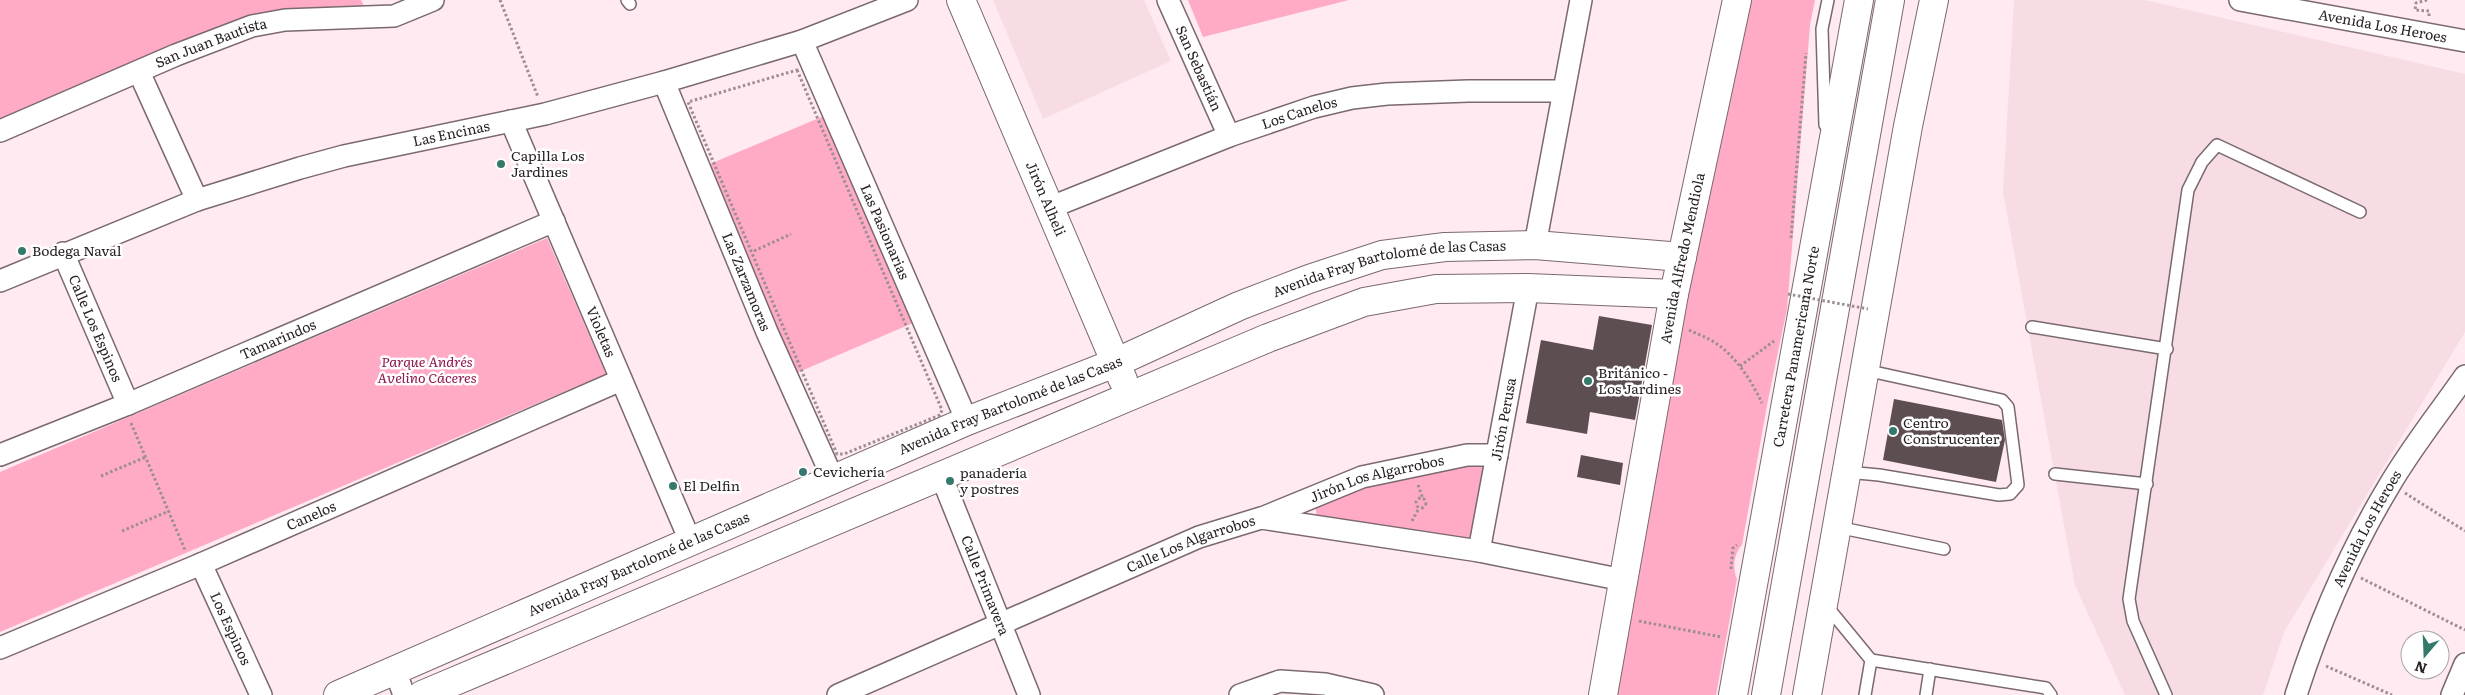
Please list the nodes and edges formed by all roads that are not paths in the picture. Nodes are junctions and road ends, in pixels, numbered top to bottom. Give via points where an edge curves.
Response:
1 (433, 0) edge
2 (907, 0) edge
3 (961, 0) edge
4 (1168, 0) edge
5 (1581, 0) edge
6 (1737, 0) edge
7 (1828, 0) edge
8 (1858, 0) edge
9 (1890, 0) edge
10 (1934, 0) edge
11 (2240, 0) edge
12 (802, 41) junction
13 (2465, 41) edge
14 (139, 72) junction
15 (664, 82) junction
16 (1563, 91) junction
17 (511, 121) junction
18 (0, 131) edge
19 (1229, 136) junction
20 (1827, 169) junction
21 (197, 200) junction
22 (1049, 208) junction
23 (2360, 212) dead end
24 (554, 221) junction
25 (1535, 245) junction
26 (64, 253) junction
27 (1682, 257) junction
28 (0, 281) edge
29 (1528, 288) junction
30 (1674, 294) junction
31 (2032, 327) dead end
32 (2167, 349) junction
33 (1115, 363) junction
34 (1865, 370) junction
35 (2465, 376) edge
36 (621, 380) junction
37 (1132, 396) junction
38 (128, 404) junction
39 (968, 421) junction
40 (0, 454) edge
41 (1496, 455) junction
42 (1847, 472) junction
43 (2056, 474) dead end
44 (941, 475) junction
45 (833, 479) junction
46 (2147, 484) junction
47 (1262, 518) junction
48 (1837, 527) junction
49 (691, 543) junction
50 (1944, 548) dead end
51 (1479, 551) junction
52 (201, 564) junction
53 (1623, 580) junction
54 (1823, 602) junction
55 (1002, 625) junction
56 (0, 648) edge
57 (1871, 660) junction
58 (2465, 664) edge
59 (1930, 669) junction
60 (400, 682) edge
61 (261, 695) edge
62 (338, 695) edge
63 (422, 695) edge
64 (838, 695) edge
65 (1029, 695) edge
66 (1240, 695) edge
67 (1373, 695) edge
68 (1603, 695) edge
69 (1733, 695) edge
70 (1766, 695) edge
71 (1807, 695) edge
72 (1865, 695) edge
73 (1926, 695) edge
74 (2051, 695) edge
75 (2166, 695) edge
76 (2296, 695) edge
77 (2452, 695) edge

1 - 14 street, San Juan Bautista via 394,16 285,20 252,26
2 - 12 street, Las Encinas
3 - 22 main road, Jirón Alheli
4 - 19 street, San Sebastián
5 - 16 street
6 - 27 main road, Avenida Alfredo Mendiola
7 - 20 lane via 1822,29
8 - 20 main road, Carretera Panamericana Norte
9 - 70 main road
10 - 34 main road
11 - 13 street, Avenida Los Heroes
12 - 15 street, Las Encinas
12 - 39 street, Las Pasionarias
14 - 18 street, San Juan Bautista
14 - 21 street
15 - 17 street, Las Encinas
15 - 45 street, Las Zarzamoras via 767,332
16 - 19 street, Los Canelos via 1468,91 1352,98 1314,107
16 - 25 street
17 - 21 street, Las Encinas via 344,156
17 - 24 street, Violetas
19 - 22 street, Los Canelos
20 - 69 main road, Carretera Panamericana Norte
21 - 26 street, Las Encinas
22 - 33 main road, Jirón Alheli
23 - 32 lane via 2217,144 2202,162 2188,190
24 - 36 street, Violetas
24 - 38 street, Tamarindos
25 - 27 main road, Avenida Fray Bartolomé de las Casas
25 - 33 main road, Avenida Fray Bartolomé de las Casas via 1445,247 1382,255 1239,306
26 - 28 street, Las Encinas
26 - 38 street, Calle Los Espinos
27 - 30 main road, Avenida Alfredo Mendiola
29 - 30 main road, Avenida Fray Bartolomé de las Casas
29 - 37 main road, Avenida Fray Bartolomé de las Casas via 1436,289 1364,302 1268,338
29 - 41 street, Jirón Perusa
30 - 53 main road, Avenida Alfredo Mendiola
31 - 32 lane
32 - 46 lane
33 - 37 main road, Jirón Alheli
33 - 39 main road, Avenida Fray Bartolomé de las Casas
34 - 42 main road
34 - 42 lane via 2002,400 2008,408 2018,485 2010,494 1999,495
35 - 76 street, Avenida Los Heroes via 2390,484 2366,525 2308,658
36 - 49 street, Violetas
36 - 52 street, Canelos
37 - 44 main road, Avenida Fray Bartolomé de las Casas
38 - 40 street, Tamarindos
39 - 45 main road, Avenida Fray Bartolomé de las Casas
41 - 47 street, Jirón Los Algarrobos via 1467,455 1362,477
41 - 51 street, Jirón Perusa
42 - 48 main road
43 - 46 lane
44 - 55 street, Calle Primavera
44 - 63 main road, Avenida Fray Bartolomé de las Casas
45 - 49 main road, Avenida Fray Bartolomé de las Casas
46 - 75 lane via 2129,599 2133,621
47 - 51 street, Calle Los Algarrobos
47 - 55 street, Calle Los Algarrobos via 1199,538
48 - 50 lane
48 - 54 main road
49 - 60 main road, Avenida Fray Bartolomé de las Casas
51 - 53 street, Calle Los Algarrobos
52 - 56 street, Canelos
52 - 61 street, Los Espinos
53 - 68 main road, Avenida Alfredo Mendiola
54 - 57 lane
54 - 71 main road
55 - 64 street, Calle Los Algarrobos
55 - 65 street, Calle Primavera
57 - 59 lane
57 - 72 lane
58 - 77 street
59 - 73 lane
59 - 74 lane via 2046,688
60 - 62 main road, Avenida Fray Bartolomé de las Casas
66 - 67 street via 1280,681 1325,684

